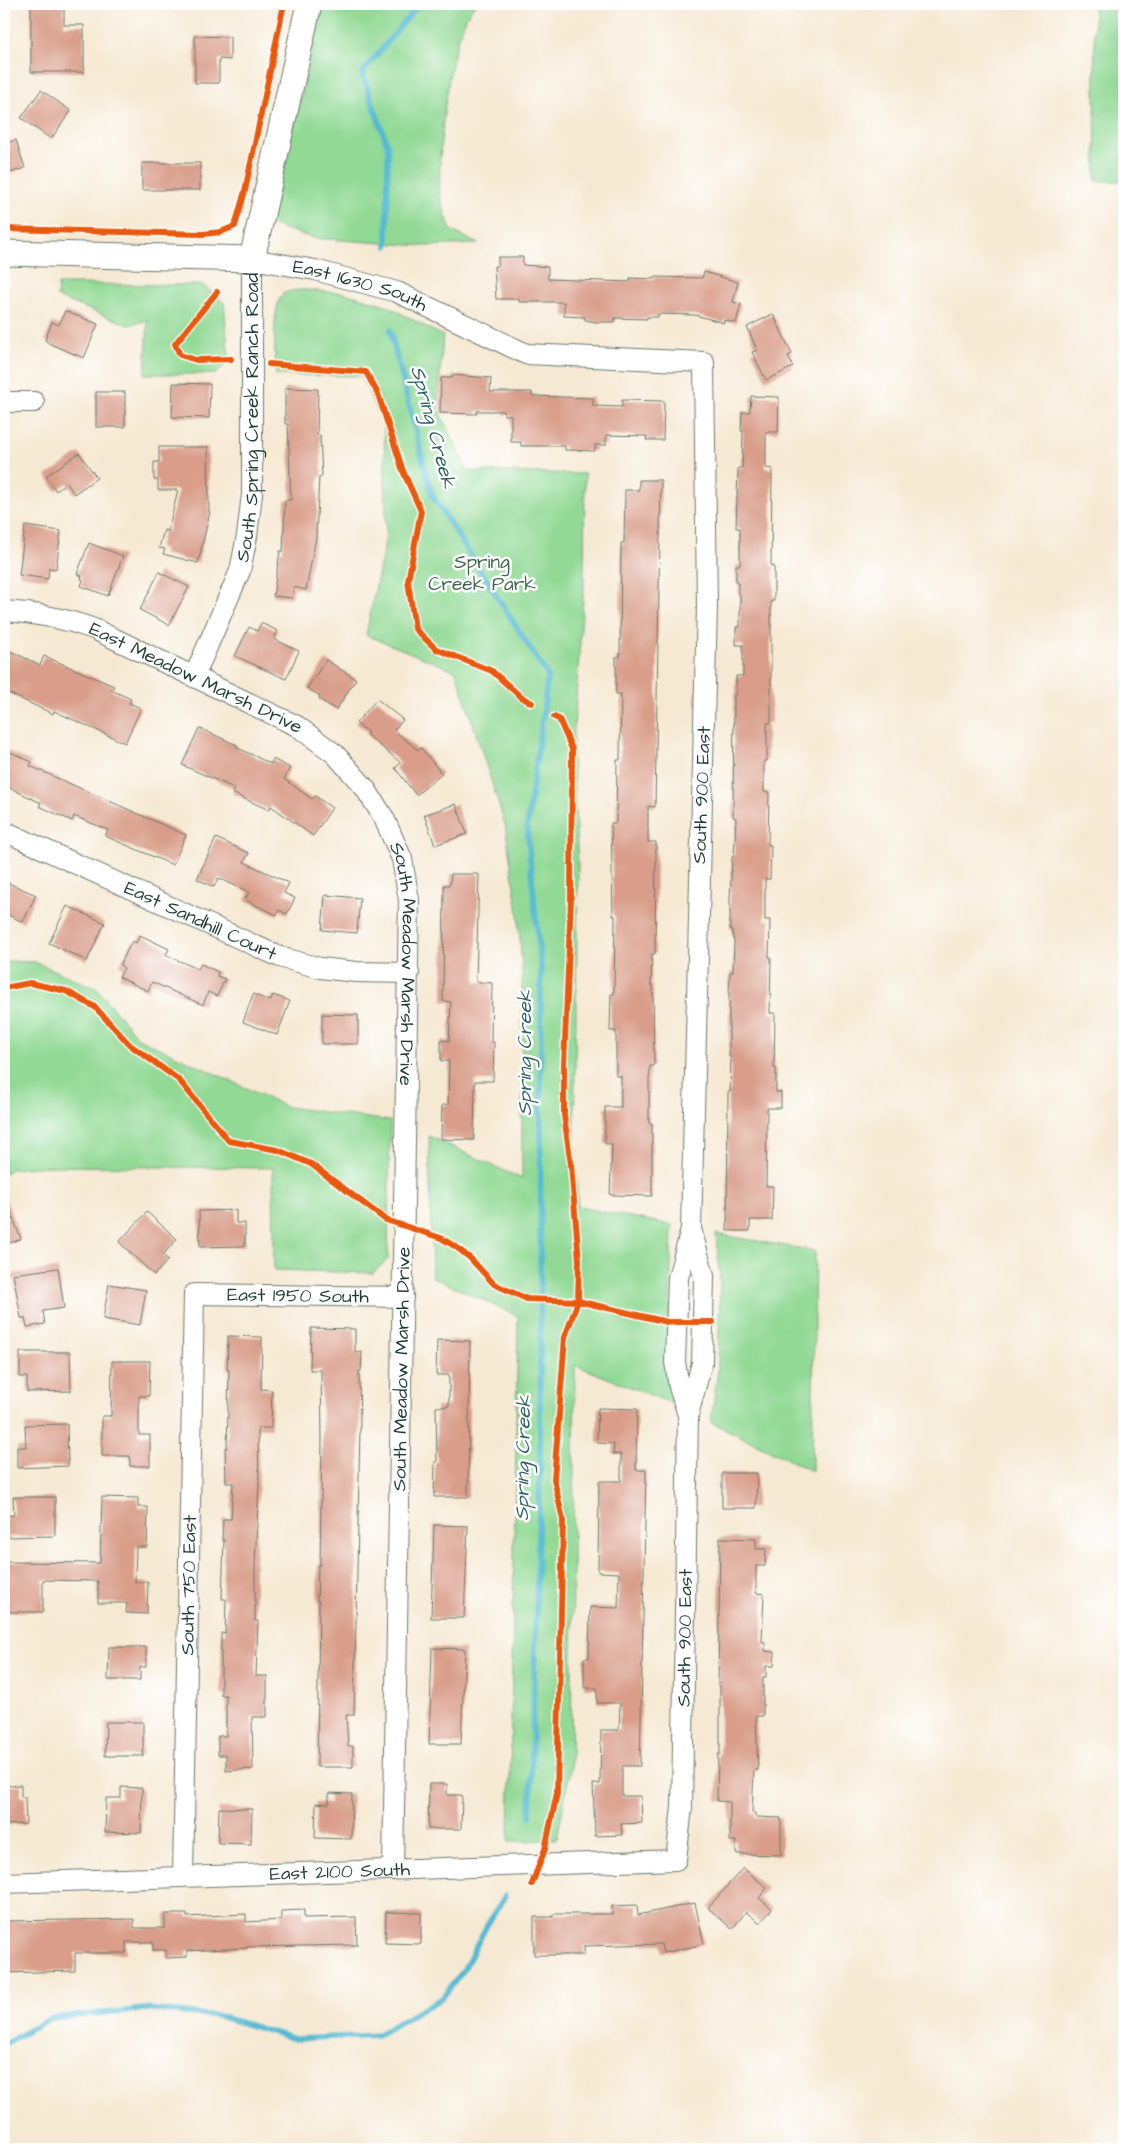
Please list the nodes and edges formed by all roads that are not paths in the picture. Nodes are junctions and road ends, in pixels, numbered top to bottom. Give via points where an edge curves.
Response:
1 (309, 4) edge
2 (4, 253) edge
3 (252, 259) junction
4 (704, 362) joint
5 (4, 402) edge
6 (34, 402) dead end
7 (4, 611) edge
8 (194, 677) junction
9 (365, 788) joint
10 (4, 831) edge
11 (409, 973) junction
12 (690, 1229) junction
13 (194, 1294) joint
14 (403, 1297) junction
15 (688, 1415) junction
16 (676, 1860) joint
17 (393, 1870) junction
18 (183, 1876) junction
19 (4, 1883) edge

1 - 3 street, South Spring Creek Ranch Road
2 - 3 street, East 1630 South
3 - 4 street, East 1630 South via 315,270 397,292 526,354
3 - 8 street, South Spring Creek Ranch Road via 252,494 247,536 240,571
4 - 12 street, South 900 East via 707,606
5 - 6 street
7 - 8 street, East Meadow Marsh Drive via 71,620
8 - 9 street, East Meadow Marsh Drive via 297,726 335,754
9 - 11 street, South Meadow Marsh Drive via 384,818 402,859 409,900
10 - 11 street, East Sandhill Court via 280,958 320,968
11 - 14 street, South Meadow Marsh Drive
12 - 15 street, South 900 East via 678,1278 675,1362
12 - 15 street, South 900 East via 704,1276 702,1364
13 - 14 street, East 1950 South
13 - 18 street, South 750 East
14 - 17 street, South Meadow Marsh Drive
15 - 16 street, South 900 East via 682,1807
16 - 17 street, East 2100 South
17 - 18 street, East 2100 South
18 - 19 street, East 2100 South

